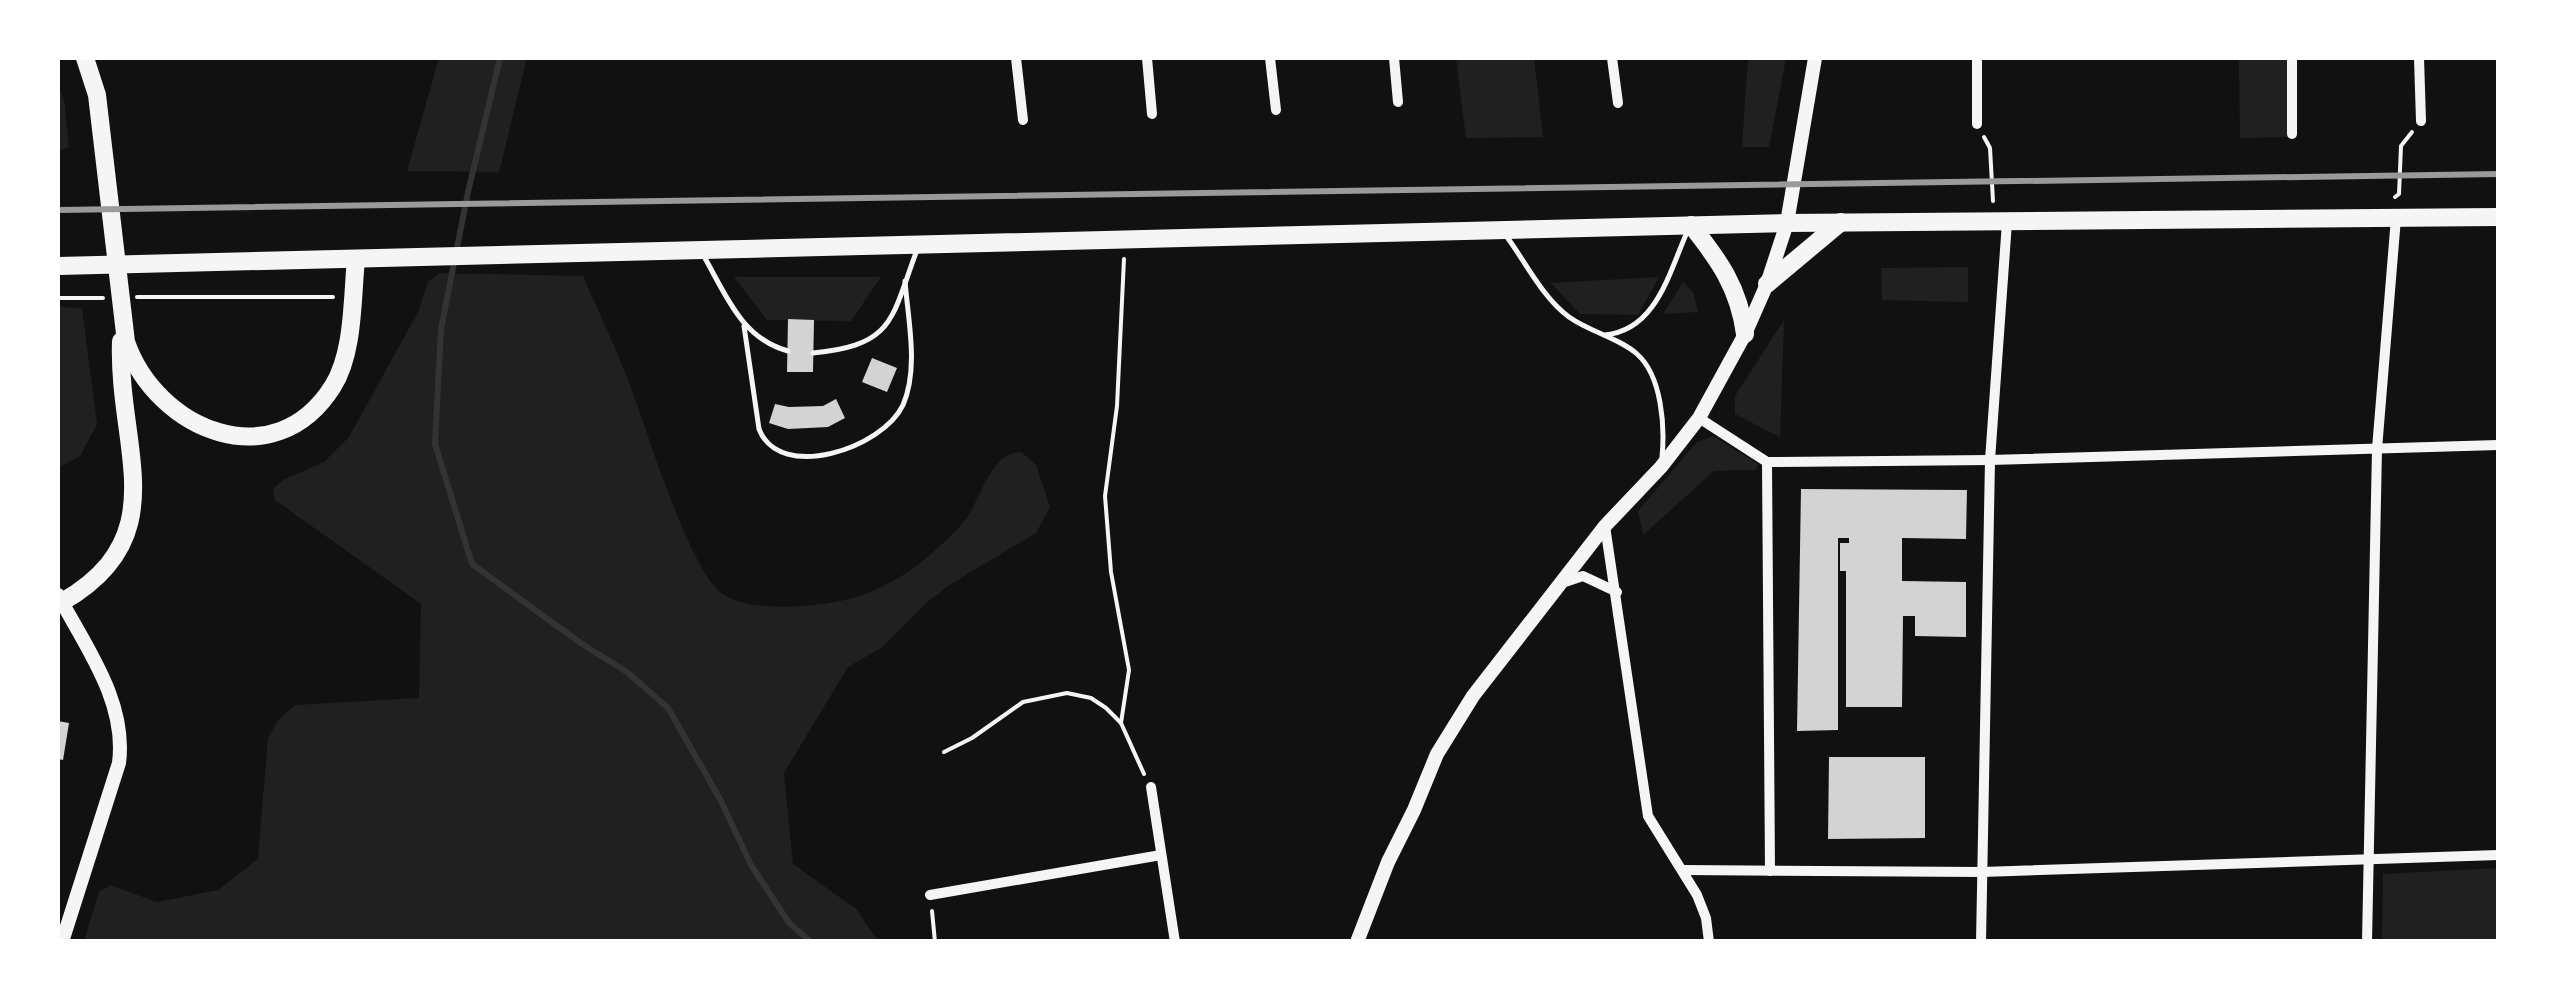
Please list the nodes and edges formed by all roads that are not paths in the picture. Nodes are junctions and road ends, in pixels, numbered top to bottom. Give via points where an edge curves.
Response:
1 (86, 58) edge
2 (1016, 58) edge
3 (1147, 58) edge
4 (1270, 58) edge
5 (1394, 58) edge
6 (1612, 58) edge
7 (1815, 58) edge
8 (1977, 58) edge
9 (2292, 58) edge
10 (2419, 58) edge
11 (1398, 102) dead end
12 (1618, 103) dead end
13 (1276, 110) dead end
14 (1152, 114) dead end
15 (1023, 120) dead end
16 (2421, 121) road end
17 (1977, 124) road end
18 (2292, 134) dead end
19 (2498, 217) edge
20 (2388, 218) junction
21 (1841, 222) junction
22 (2007, 222) junction
23 (1786, 223) junction
24 (1690, 226) junction
25 (1502, 230) junction
26 (919, 245) junction
27 (700, 250) junction
28 (356, 259) junction
29 (58, 266) edge
30 (905, 280) junction
31 (1767, 284) junction
32 (122, 326) junction
33 (744, 326) junction
34 (1745, 334) junction
35 (1602, 336) junction
36 (788, 351) dead end
37 (814, 353) dead end
38 (1699, 418) junction
39 (2498, 445) edge
40 (2377, 449) junction
41 (1990, 460) junction
42 (1766, 462) junction
43 (1661, 466) junction
44 (1605, 526) junction
45 (1559, 584) junction
46 (1617, 592) junction
47 (60, 598) edge
48 (1151, 787) road end
49 (1161, 855) junction
50 (2498, 855) edge
51 (2369, 860) junction
52 (1682, 870) junction
53 (1770, 871) junction
54 (1982, 872) junction
55 (930, 895) road end
56 (62, 942) edge
57 (1175, 942) edge
58 (1357, 942) edge
59 (1708, 942) edge
60 (1981, 942) edge
61 (2367, 942) edge

1 - 32 main road via 97,96
2 - 15 street
3 - 14 street
4 - 13 street
5 - 11 street
6 - 12 street
7 - 23 street
8 - 17 street
9 - 18 street
10 - 16 street
19 - 20 main road
20 - 22 main road
20 - 40 street
21 - 22 main road
21 - 23 main road
21 - 31 main road
22 - 41 street
23 - 24 main road
23 - 31 street
24 - 25 main road
24 - 34 main road via 1734,285
24 - 35 lane via 1652,312 1624,334
25 - 26 main road
25 - 35 lane via 1553,301
26 - 27 main road
26 - 30 lane
27 - 28 main road
27 - 33 lane
28 - 29 main road
28 - 32 main road via 344,360 325,397 284,428 252,436 218,433 172,411 138,373
30 - 33 lane via 911,366 905,400 889,426 851,448 805,455 765,441
30 - 37 lane via 878,334 859,346
31 - 34 street
32 - 47 main road via 131,524 112,563 92,583
33 - 36 lane
34 - 38 street
35 - 43 lane via 1636,352 1650,368 1664,431
38 - 42 street
38 - 43 street
39 - 40 street
40 - 41 street
40 - 51 street
41 - 42 street
41 - 54 street
42 - 53 street
43 - 44 street
44 - 45 street
44 - 46 street
45 - 46 street via 1584,576
45 - 58 street via 1437,754
46 - 52 street via 1648,816
47 - 56 street via 113,700 121,746
48 - 49 street
49 - 55 street
49 - 57 street
50 - 51 street
51 - 54 street
51 - 61 street
52 - 53 street
52 - 59 street via 1706,918
53 - 54 street
54 - 60 street

